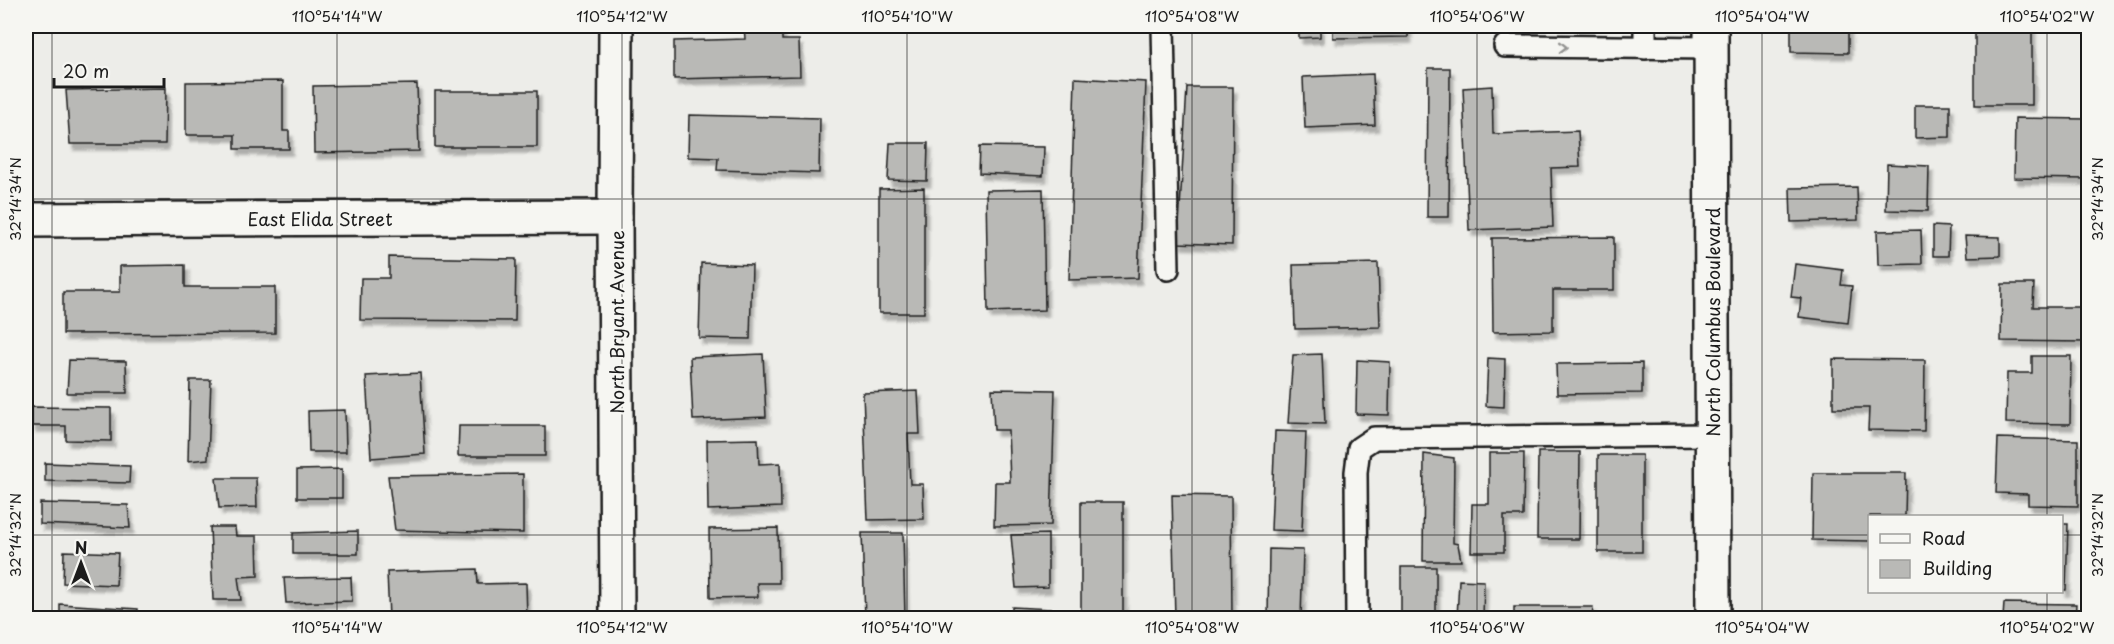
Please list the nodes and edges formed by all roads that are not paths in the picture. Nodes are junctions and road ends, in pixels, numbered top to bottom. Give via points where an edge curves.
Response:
1 (616, 26) edge
2 (1163, 26) edge
3 (1646, 26) edge
4 (1711, 37) edge
5 (1505, 46) dead end
6 (1646, 48) junction
7 (615, 217) junction
8 (26, 220) edge
9 (1168, 269) dead end
10 (1712, 435) junction
11 (617, 618) edge
12 (1357, 618) edge
13 (1713, 618) edge

1 - 7 street, North Bryant Avenue
2 - 9 lane
3 - 6 lane
4 - 6 lane
4 - 10 street, North Columbus Boulevard
5 -> 6 lane
7 - 8 street, East Elida Street
7 - 11 street, North Bryant Avenue
10 - 12 lane via 1374,438 1359,448 1356,472
10 - 13 street, North Columbus Boulevard

